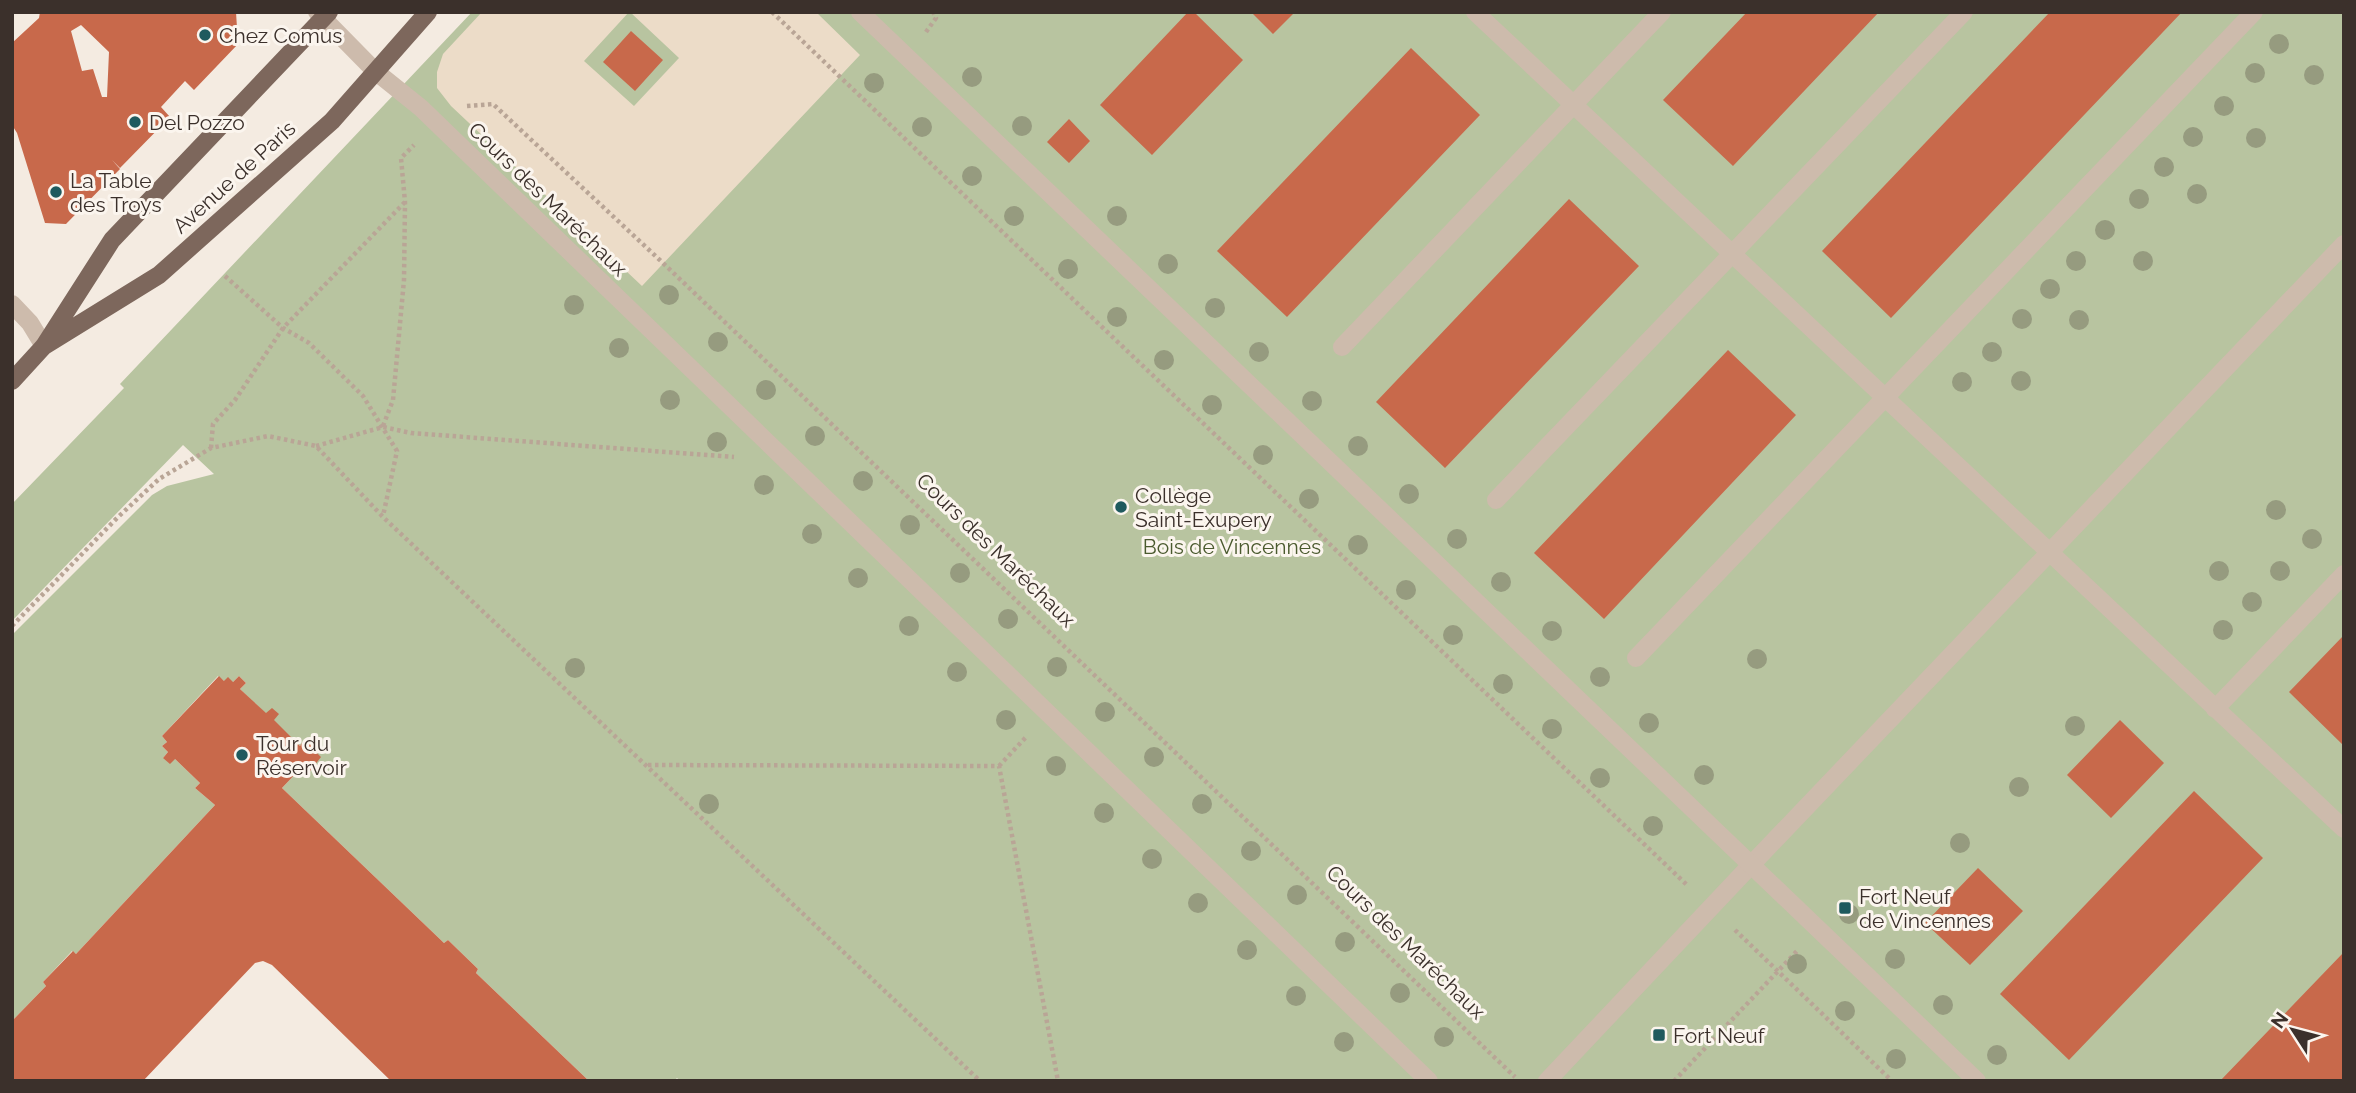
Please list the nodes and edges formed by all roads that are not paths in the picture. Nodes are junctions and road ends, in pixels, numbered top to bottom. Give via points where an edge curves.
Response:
1 (428, 12) edge
2 (860, 12) edge
3 (1475, 12) edge
4 (1662, 12) edge
5 (1964, 12) edge
6 (2254, 12) edge
7 (323, 14) edge
8 (374, 71) junction
9 (1573, 104) junction
10 (2344, 244) edge
11 (1732, 254) junction
12 (12, 304) edge
13 (44, 346) junction
14 (1342, 347) dead end
15 (12, 381) edge
16 (1884, 397) junction
17 (1496, 500) dead end
18 (2048, 553) junction
19 (2344, 574) edge
20 (1636, 658) dead end
21 (2215, 709) junction
22 (2344, 829) edge
23 (1750, 866) junction
24 (1429, 1081) edge
25 (1547, 1081) edge
26 (1977, 1081) edge

1 - 8 main road, Avenue de Paris
2 - 23 street
3 - 9 street
4 - 9 street
5 - 11 street
6 - 16 street
7 - 8 street, Cours des Maréchaux
7 - 13 main road, Avenue de Paris via 112,240
8 - 13 main road, Avenue de Paris via 332,121 159,275
8 - 24 street, Cours des Maréchaux via 421,108
9 - 11 street
9 - 14 street
10 - 18 street
11 - 16 street
11 - 17 street
12 - 13 street
13 - 15 main road, Avenue de Paris
16 - 18 street
16 - 20 street
18 - 21 street
18 - 23 street
19 - 21 street
21 - 22 street
23 - 25 street
23 - 26 street

